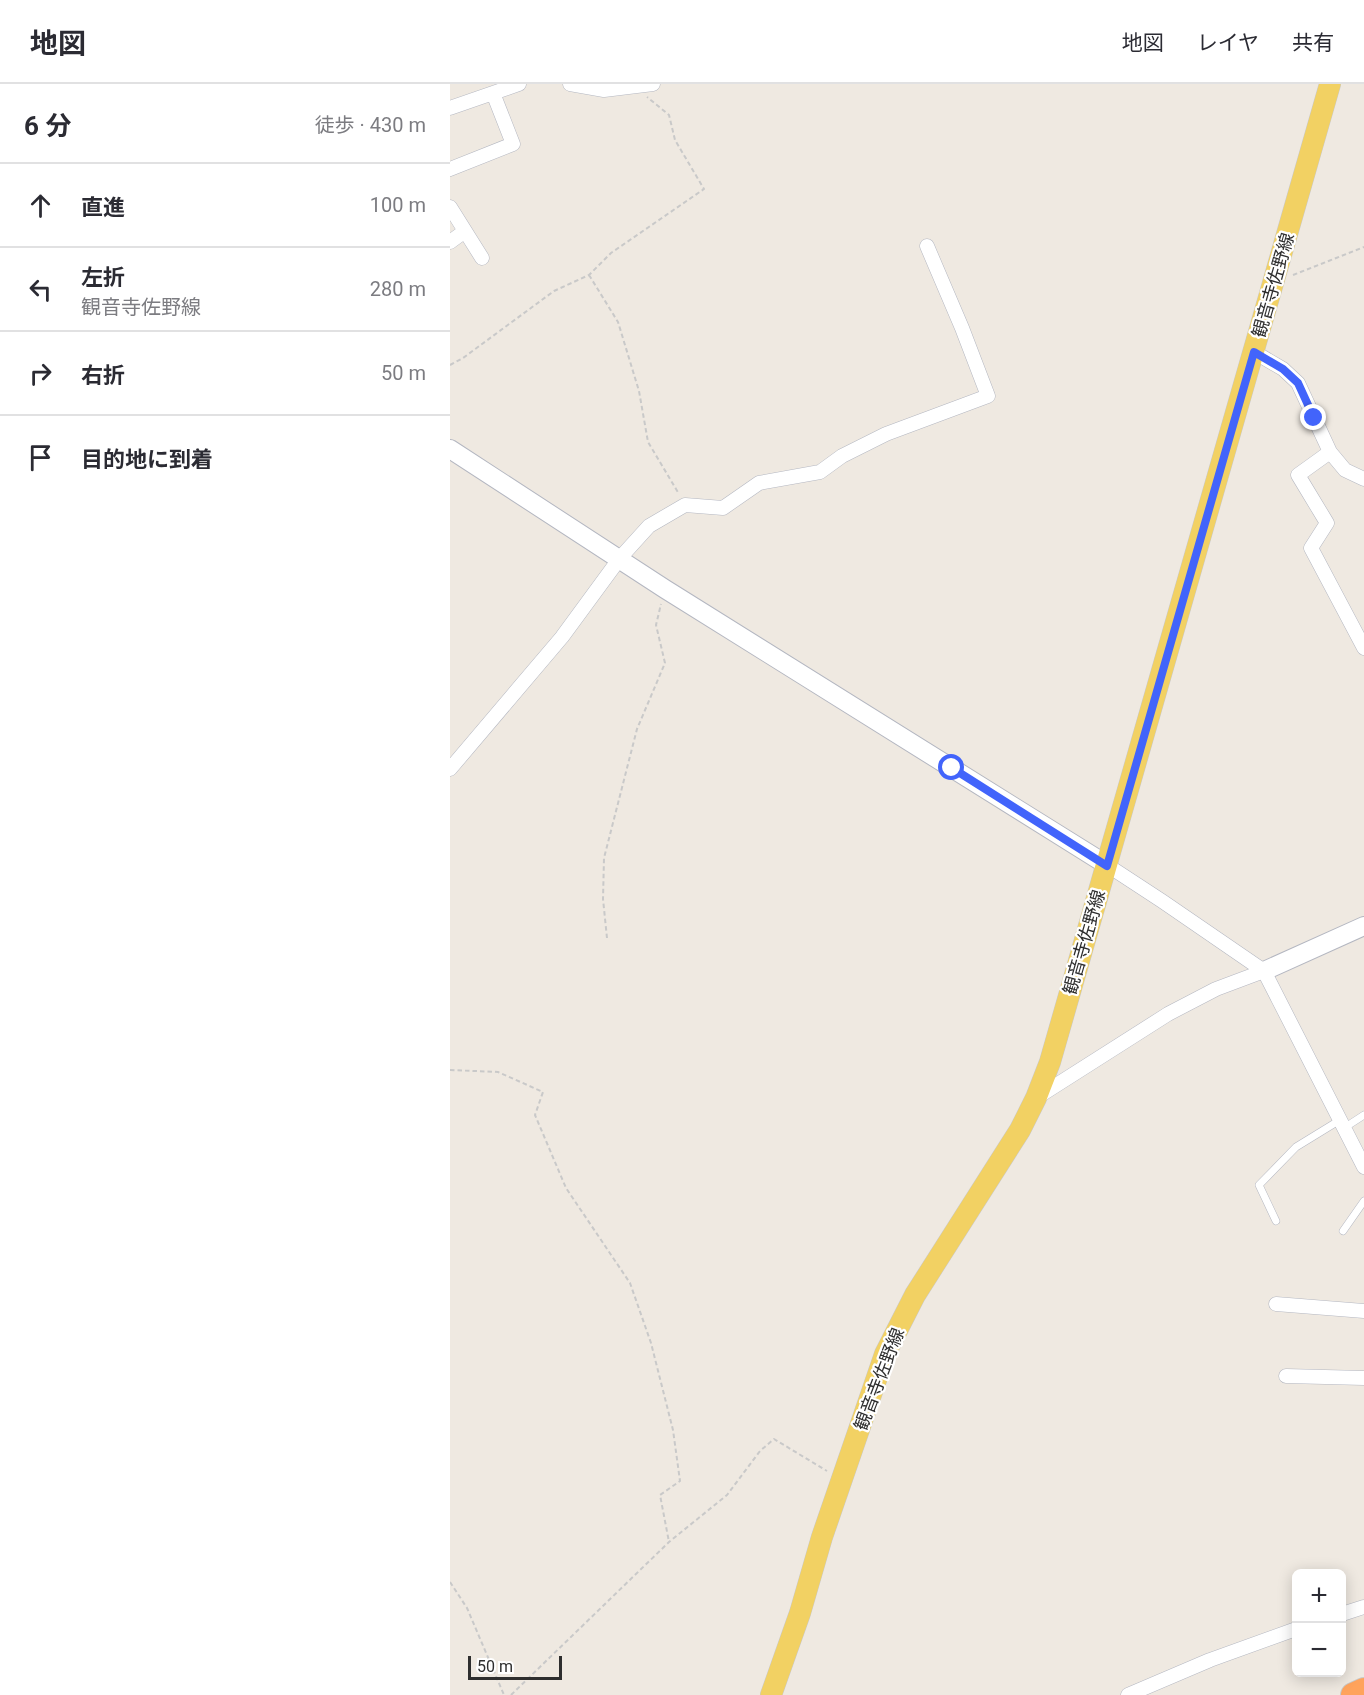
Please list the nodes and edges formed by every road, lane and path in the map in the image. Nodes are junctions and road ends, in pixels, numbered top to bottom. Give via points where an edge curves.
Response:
1 (519, 84) edge
2 (570, 84) edge
3 (653, 84) edge
4 (1329, 85) edge
5 (634, 86) junction
6 (493, 93) junction
7 (450, 108) edge
8 (450, 169) edge
9 (450, 207) edge
10 (465, 231) junction
11 (450, 242) edge
12 (927, 246) dead end
13 (1364, 247) edge
14 (482, 258) dead end
15 (589, 275) junction
16 (1274, 283) junction
17 (1254, 352) junction
18 (450, 365) edge
19 (450, 449) edge
20 (1330, 453) junction
21 (1364, 479) edge
22 (685, 505) junction
23 (620, 558) junction
24 (665, 589) junction
25 (1364, 648) edge
26 (450, 769) edge
27 (1107, 866) junction
28 (1364, 926) edge
29 (607, 938) dead end
30 (1264, 971) junction
31 (450, 1070) edge
32 (1036, 1098) junction
33 (1364, 1115) edge
34 (1342, 1124) junction
35 (1364, 1167) edge
36 (1364, 1201) edge
37 (1276, 1221) dead end
38 (1343, 1231) dead end
39 (1276, 1304) dead end
40 (1364, 1311) edge
41 (1286, 1377) dead end
42 (1364, 1378) edge
43 (842, 1479) junction
44 (669, 1542) junction
45 (450, 1582) edge
46 (1364, 1607) edge
47 (1346, 1612) edge
48 (1292, 1630) edge
49 (1364, 1690) edge
50 (504, 1695) edge
51 (511, 1695) edge
52 (771, 1695) edge
53 (1128, 1695) edge
54 (1353, 1695) edge

1 - 6 street
2 - 5 street via 604,90
3 - 5 street
4 - 16 main road, 観音寺佐野線
5 - 15 path via 669,115 675,140 704,189 611,253
6 - 7 street
6 - 8 street via 513,144
9 - 10 street
10 - 11 street
10 - 14 street
12 - 22 street via 988,396 886,434 820,472 759,483 723,508
13 - 16 path
15 - 18 path via 554,291
15 - 22 path via 618,322 639,391 648,442
16 - 17 main road, 観音寺佐野線
17 - 20 street via 1298,383
17 - 27 main road, 観音寺佐野線
19 - 23 street
20 - 21 street via 1346,470
20 - 25 street via 1298,475 1327,523 1311,548
22 - 23 street via 649,526
23 - 24 street
23 - 26 street via 562,637
24 - 27 street
24 - 29 path via 656,625 665,663 637,729 604,858
27 - 30 street
27 - 32 main road, 観音寺佐野線
28 - 30 street
30 - 32 street via 1216,989 1168,1014
30 - 34 street
31 - 44 path via 498,1072 543,1092 535,1115 566,1188 630,1283 651,1343 673,1430 680,1481 660,1495
32 - 43 main road, 観音寺佐野線 via 898,1326
33 - 34 lane
34 - 35 street
34 - 37 lane via 1296,1147 1259,1185
36 - 38 lane
39 - 40 street
41 - 42 street
43 - 44 path via 774,1439 760,1451 727,1495
43 - 52 main road, 観音寺佐野線
44 - 51 path
45 - 50 path via 467,1608
46 - 47 street
48 - 53 street
49 - 54 highway

